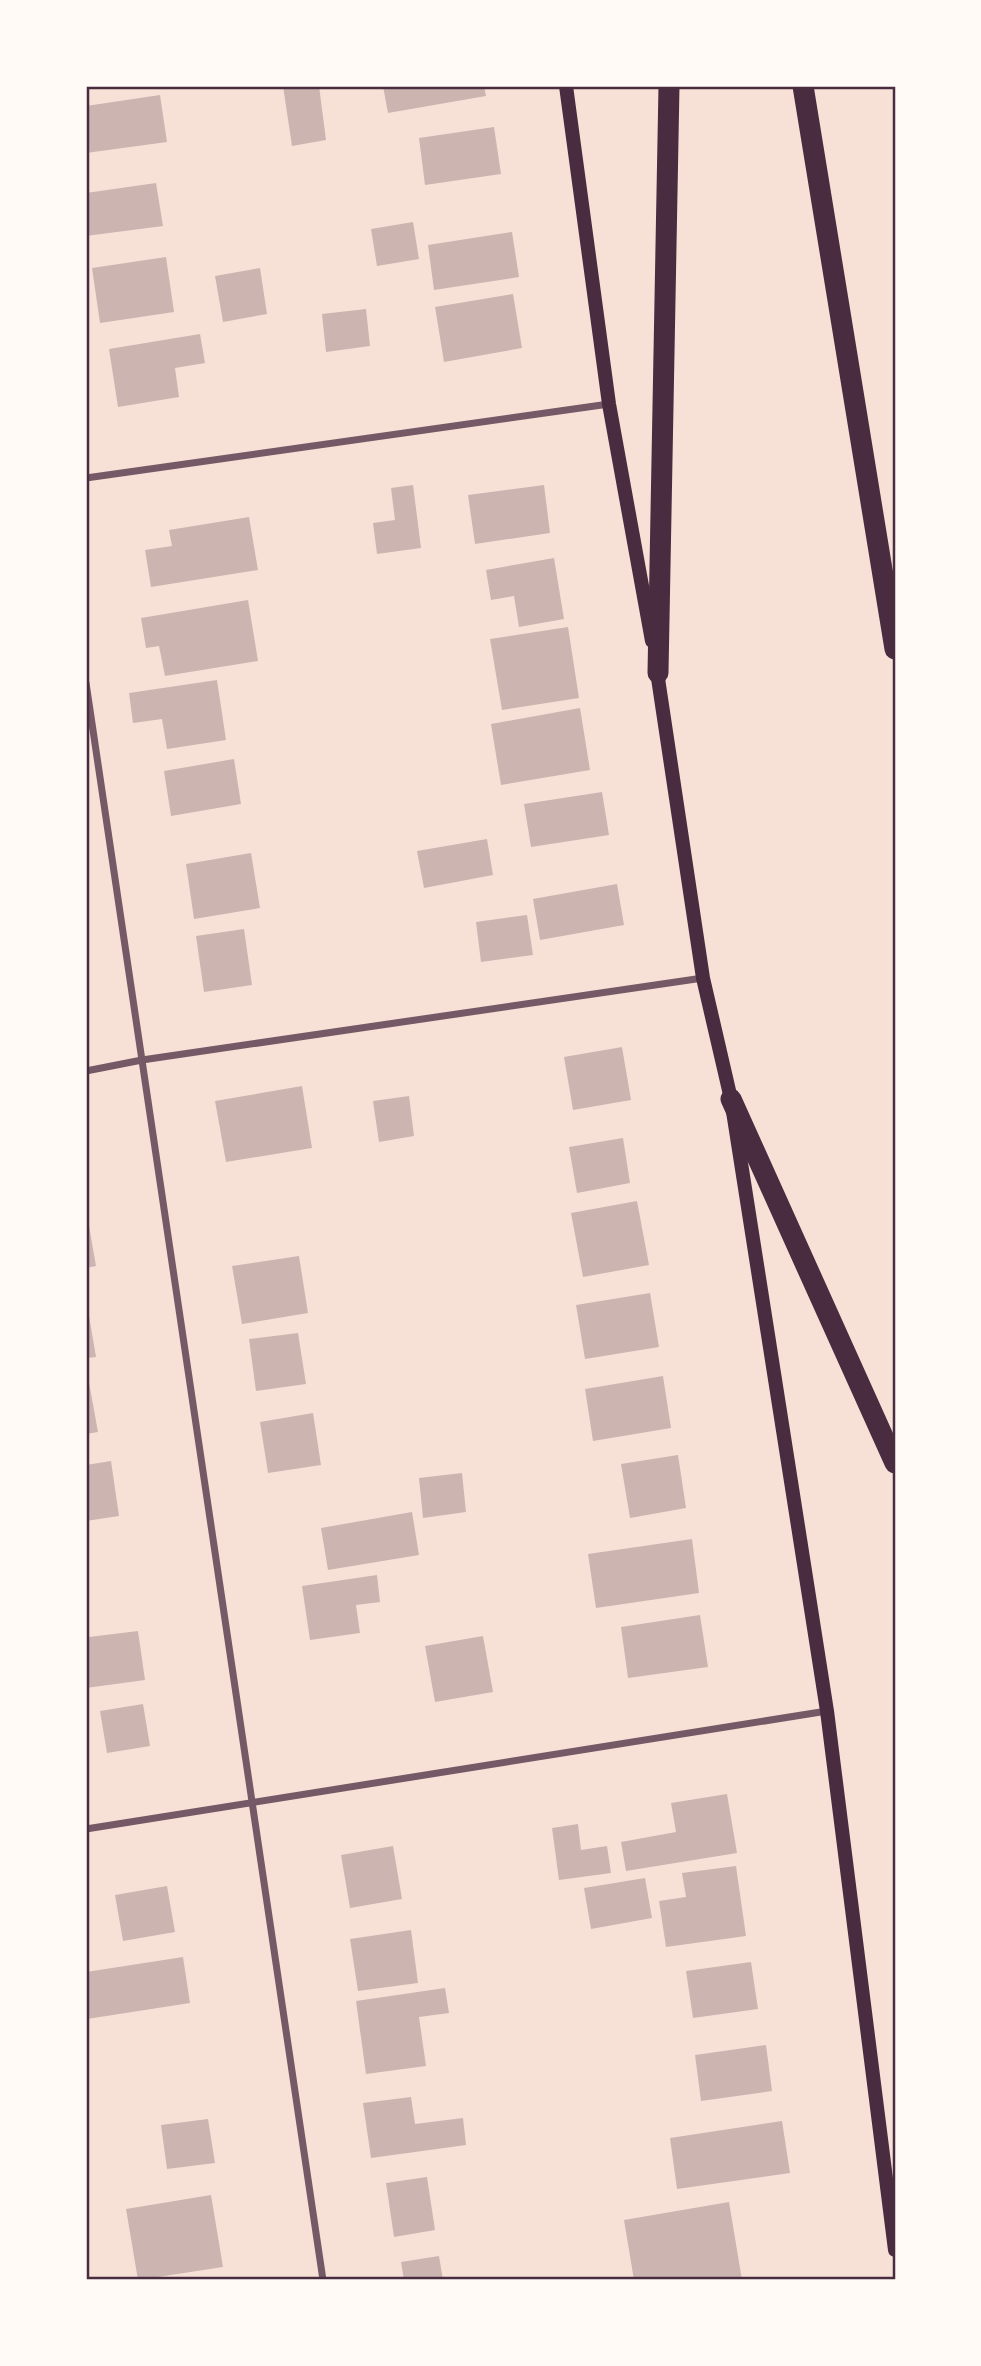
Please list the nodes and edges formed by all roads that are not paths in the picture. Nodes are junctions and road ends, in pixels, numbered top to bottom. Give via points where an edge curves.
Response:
1 (566, 86) edge
2 (669, 86) edge
3 (803, 86) edge
4 (609, 404) junction
5 (86, 478) edge
6 (895, 649) edge
7 (658, 673) junction
8 (86, 683) edge
9 (704, 978) junction
10 (142, 1060) junction
11 (86, 1070) edge
12 (732, 1099) junction
13 (895, 1463) edge
14 (827, 1711) junction
15 (253, 1804) junction
16 (86, 1829) edge
17 (895, 2250) edge
18 (323, 2280) edge

1 - 4 main road
2 - 7 highway
3 - 6 highway
4 - 5 street
4 - 7 main road
7 - 9 main road
8 - 10 street
9 - 10 street
9 - 12 main road
10 - 11 street
10 - 15 street
12 - 13 highway
12 - 14 main road
14 - 15 street
14 - 17 main road
15 - 16 street
15 - 18 street

